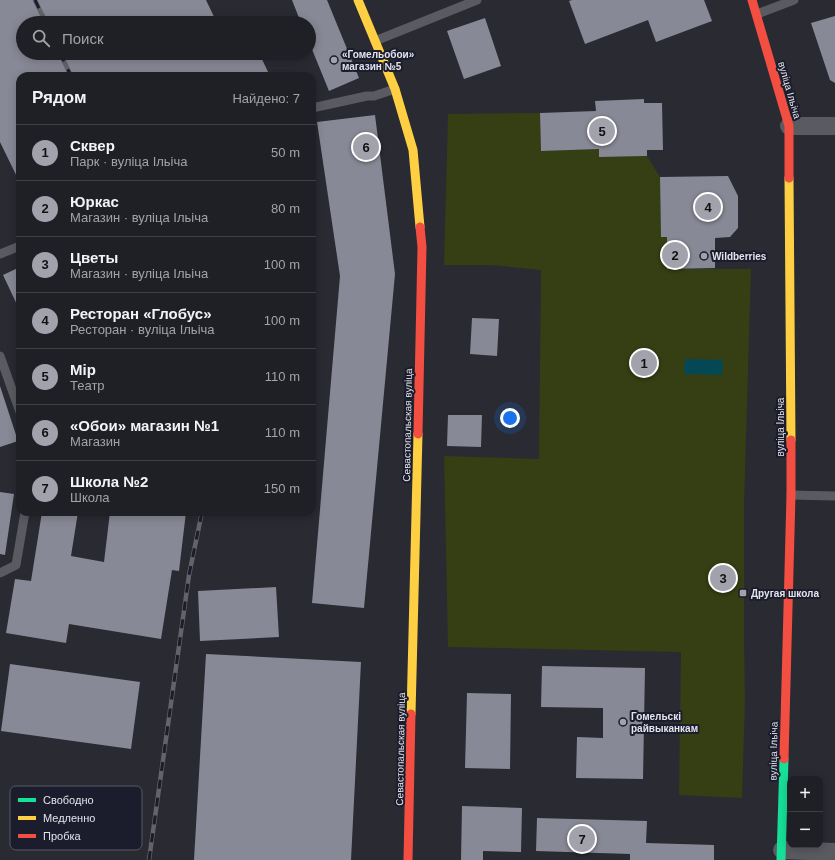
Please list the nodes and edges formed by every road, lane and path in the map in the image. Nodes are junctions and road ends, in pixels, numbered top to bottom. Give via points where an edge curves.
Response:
1 (358, 0) edge
2 (477, 0) edge
3 (752, 0) edge
4 (794, 0) edge
5 (757, 14) junction
6 (375, 40) junction
7 (395, 90) junction
8 (316, 107) edge
9 (789, 126) junction
10 (835, 126) edge
11 (16, 248) edge
12 (0, 254) edge
13 (0, 356) edge
14 (16, 401) edge
15 (791, 496) junction
16 (835, 496) edge
17 (24, 516) edge
18 (0, 573) edge
19 (835, 852) edge
20 (781, 855) edge
21 (408, 860) edge

1 - 6 street, Севастопальская вуліца
2 - 6 lane
3 - 5 street, вуліца Ільіча
4 - 5 lane
5 - 9 street, вуліца Ільіча
6 - 7 street, Севастопальская вуліца
7 - 8 lane
7 - 21 street, Севастопальская вуліца via 414,150 422,247
9 - 10 street
9 - 15 street, вуліца Ільіча
11 - 12 lane
13 - 14 lane
15 - 16 lane
15 - 20 street, вуліца Ільіча
17 - 18 lane via 16,565
19 - 20 street

